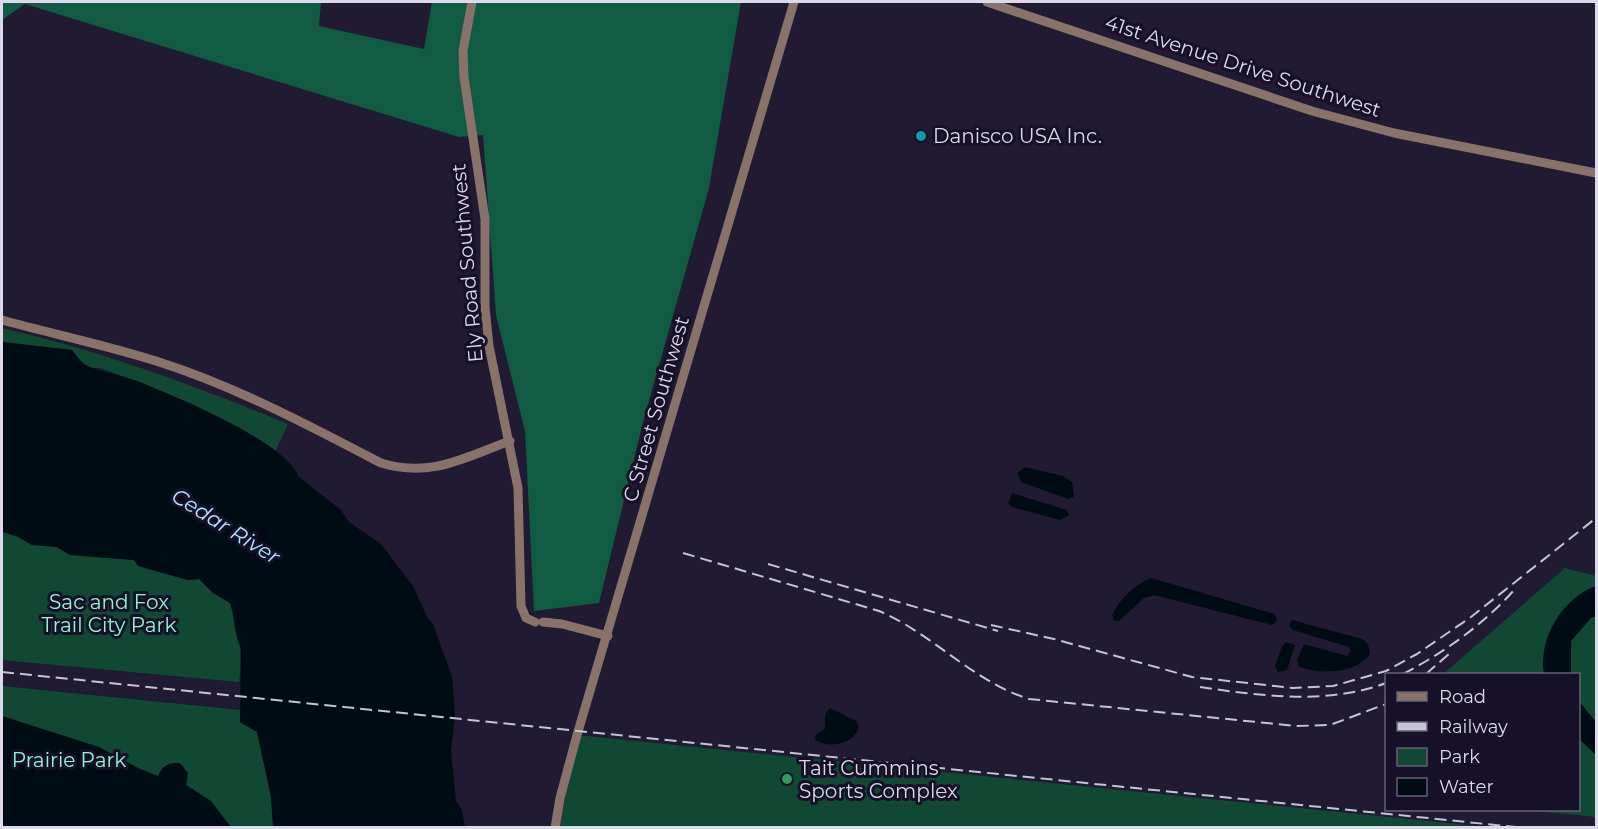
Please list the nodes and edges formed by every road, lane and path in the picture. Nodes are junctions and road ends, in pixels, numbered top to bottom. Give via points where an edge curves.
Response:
1 (472, 2) edge
2 (794, 2) edge
3 (987, 2) edge
4 (1596, 173) edge
5 (2, 320) edge
6 (510, 441) junction
7 (608, 636) junction
8 (555, 828) edge

1 - 6 street, Ely Road Southwest via 463,51 464,78 485,219 489,346
2 - 7 street, C Street Southwest
3 - 4 street, 41st Avenue Drive Southwest via 1312,111 1394,133
5 - 6 street via 156,361 211,381 381,463 399,468 426,470
6 - 7 street, Ely Road Southwest via 518,488 521,606 526,618
7 - 8 street, C Street Southwest via 565,776

